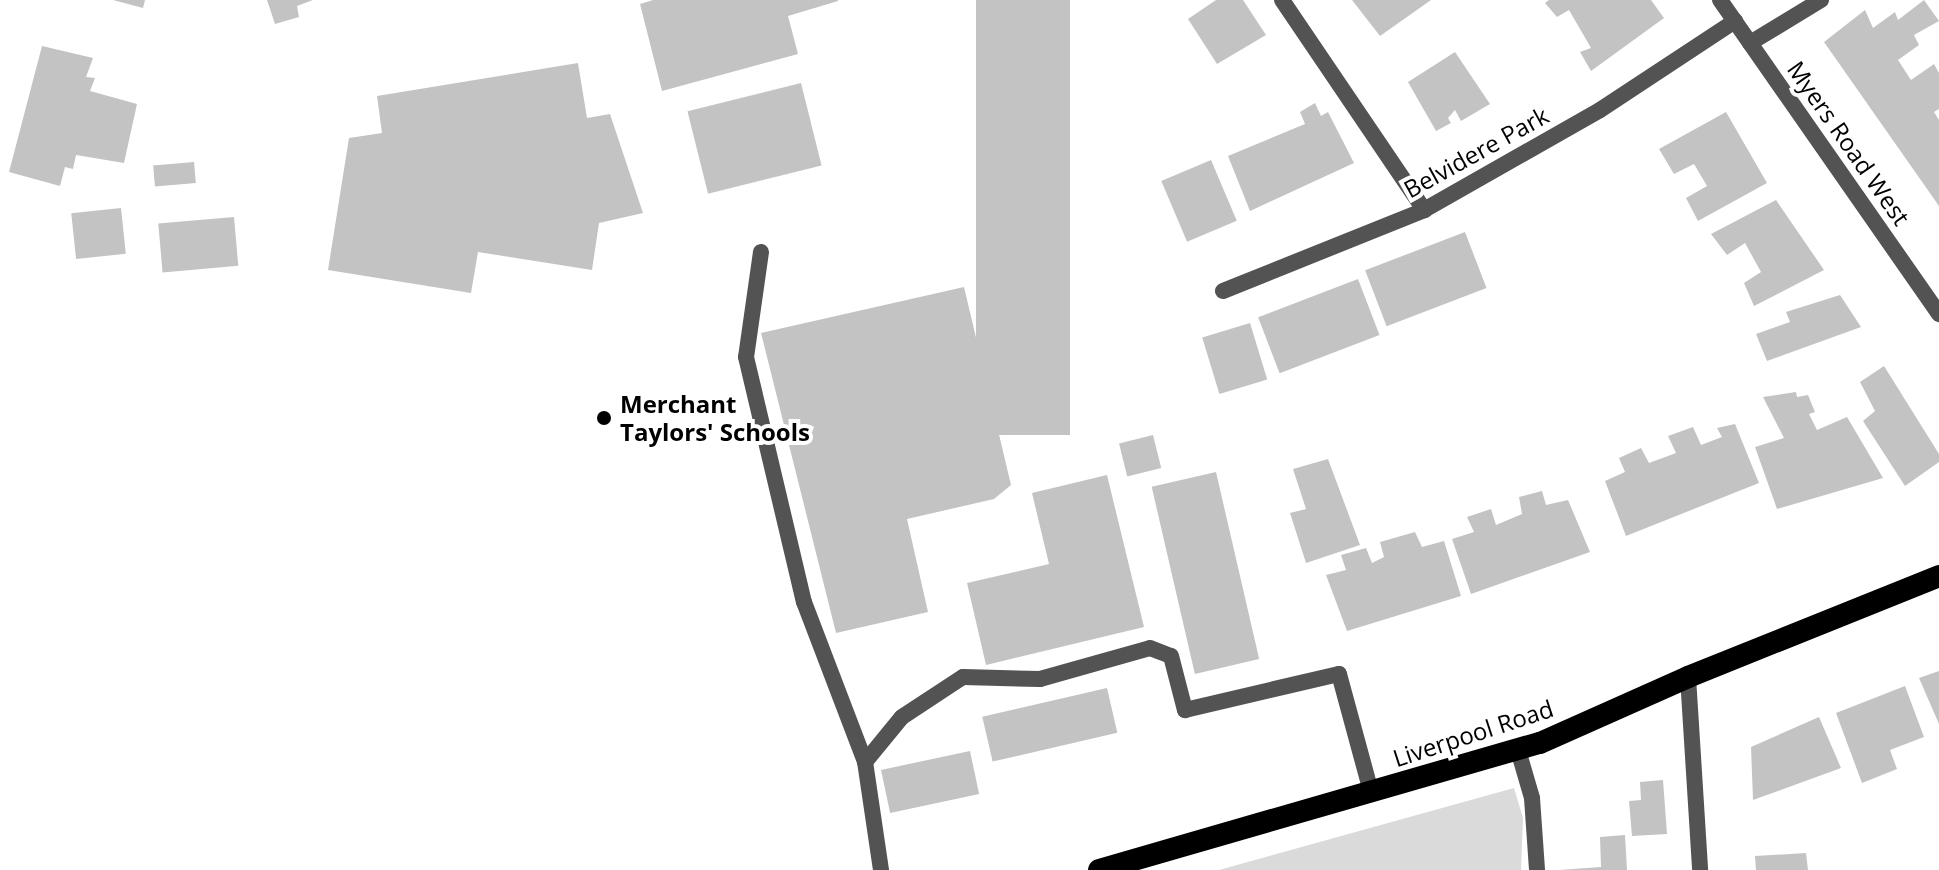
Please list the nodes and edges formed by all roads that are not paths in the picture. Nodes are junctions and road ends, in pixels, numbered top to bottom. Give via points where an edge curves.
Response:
1 (1282, 0) edge
2 (1720, 0) edge
3 (1821, 0) edge
4 (1735, 21) junction
5 (1750, 43) junction
6 (1424, 210) junction
7 (761, 252) dead end
8 (1223, 291) dead end
9 (1939, 314) edge
10 (1939, 576) edge
11 (1688, 677) junction
12 (1518, 750) junction
13 (865, 762) junction
14 (1371, 792) junction
15 (1152, 862) edge
16 (881, 870) edge
17 (1099, 870) edge
18 (1537, 870) edge
19 (1700, 870) edge

1 - 6 street
2 - 4 street, Myers Road West
3 - 5 street
4 - 5 street, Myers Road West
4 - 6 street, Belvidere Park via 1600,110
5 - 9 street, Myers Road West
6 - 8 street, Belvidere Park
7 - 13 street via 746,357 804,602
10 - 11 highway, Liverpool Road
11 - 12 highway, Liverpool Road
11 - 19 street
12 - 14 highway, Liverpool Road
12 - 18 street via 1530,782
13 - 14 street via 902,717 963,677 1040,679 1150,648 1171,656 1185,710 1339,674
13 - 16 street
14 - 15 highway, Liverpool Road
15 - 17 highway, Liverpool Road

